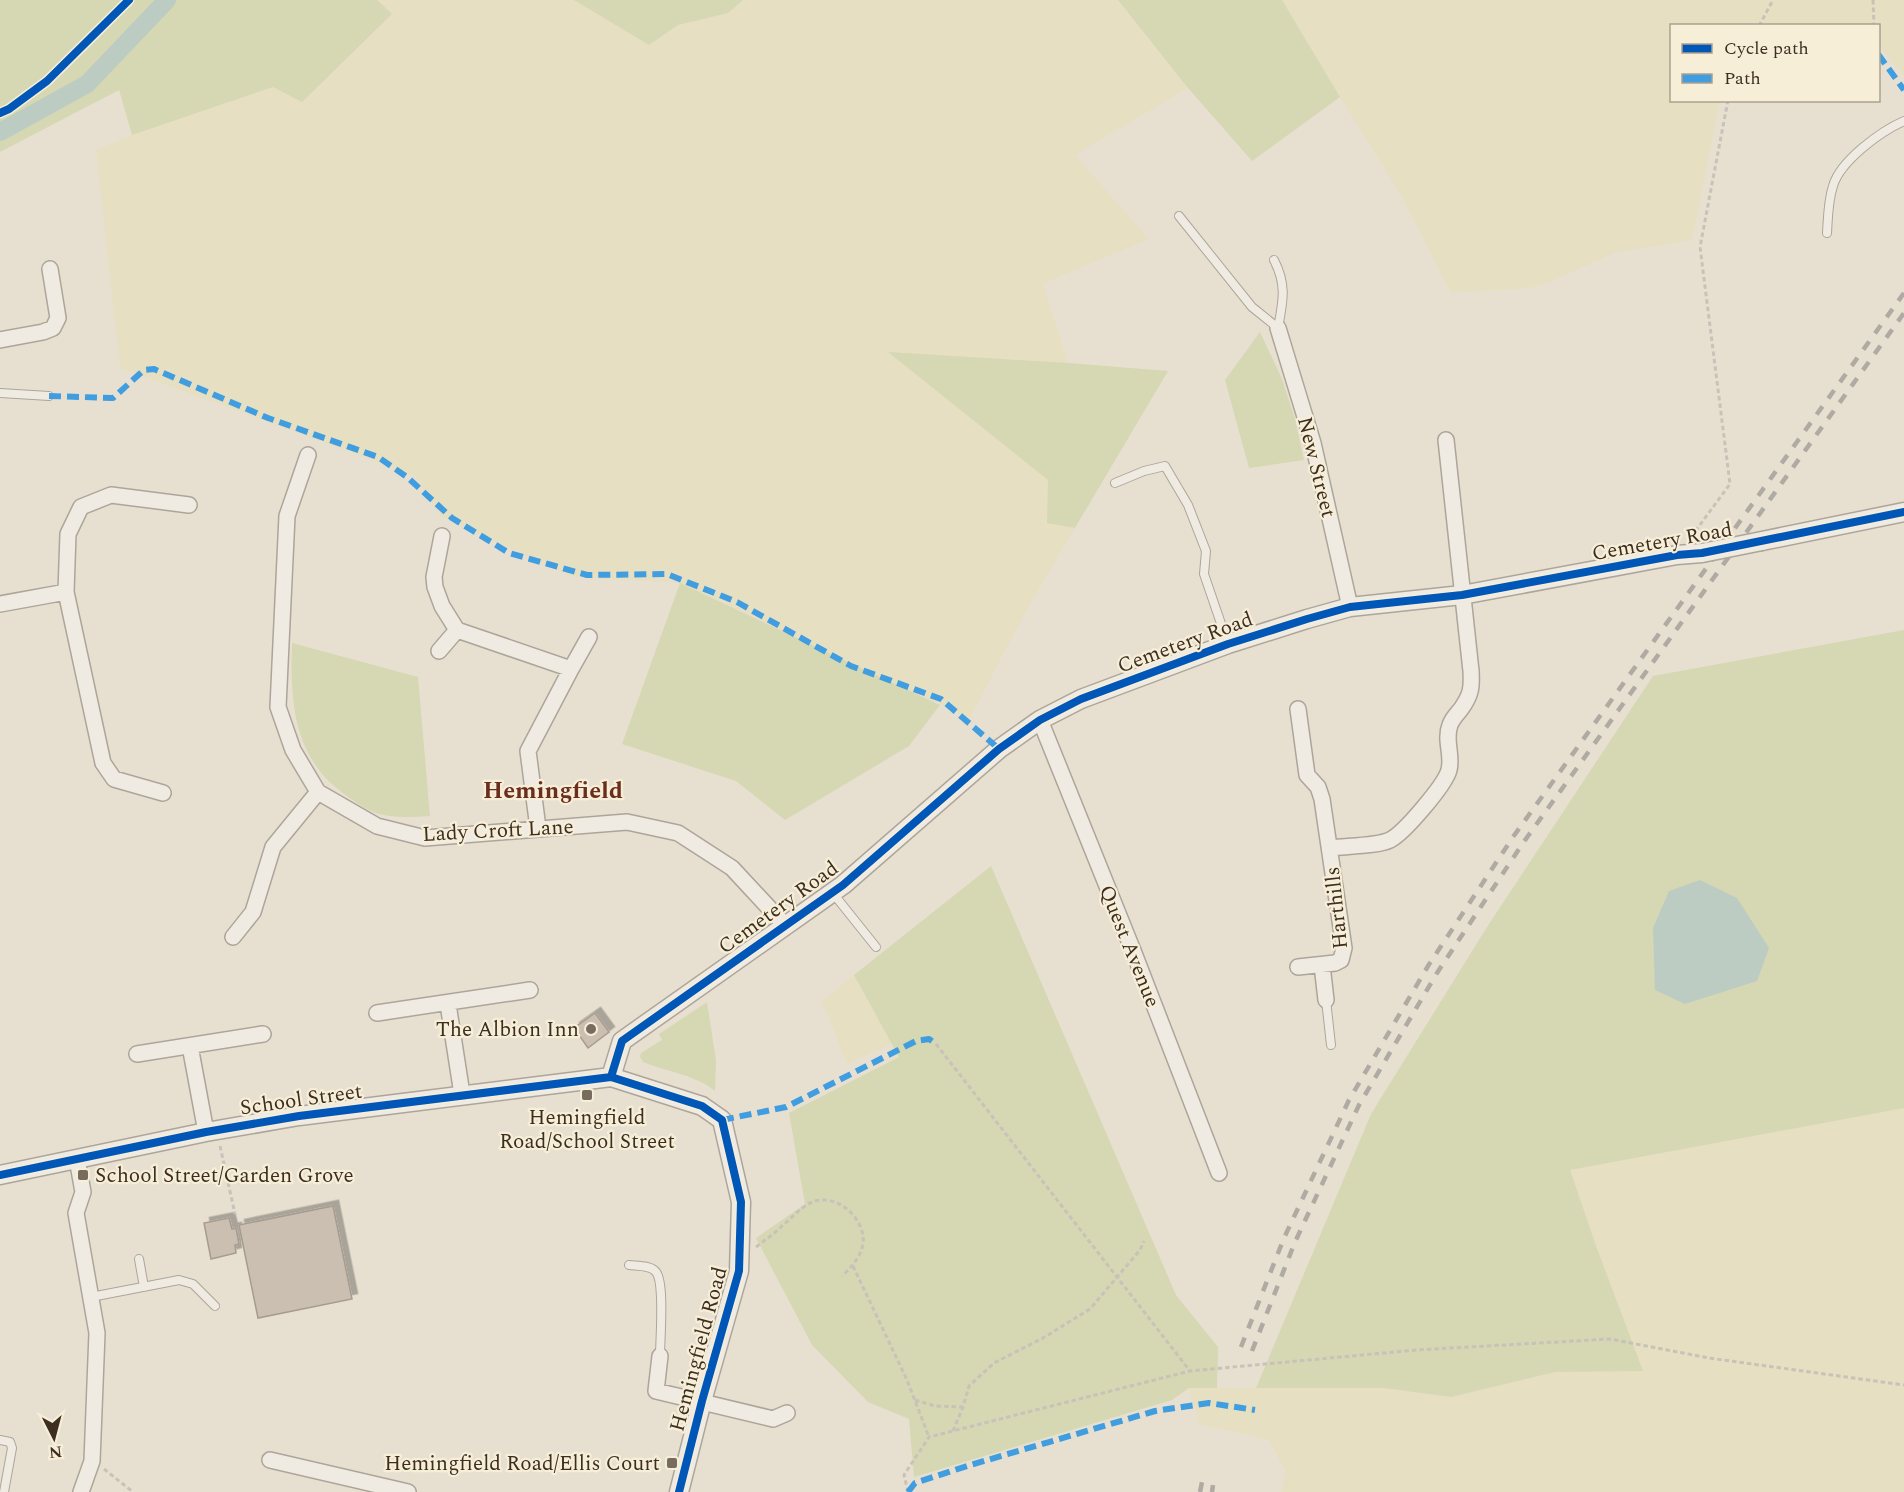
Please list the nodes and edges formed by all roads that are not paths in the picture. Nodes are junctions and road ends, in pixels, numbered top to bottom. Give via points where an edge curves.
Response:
1 (1904, 120) edge
2 (1179, 216) dead end
3 (1827, 233) dead end
4 (1274, 260) dead end
5 (50, 269) dead end
6 (1278, 328) junction
7 (0, 340) edge
8 (0, 393) edge
9 (49, 396) dead end
10 (1446, 440) dead end
11 (308, 455) dead end
12 (1115, 483) dead end
13 (189, 505) dead end
14 (1904, 512) edge
15 (442, 536) dead end
16 (66, 592) junction
17 (1462, 595) junction
18 (0, 604) edge
19 (1350, 607) junction
20 (457, 630) junction
21 (589, 637) dead end
22 (1228, 644) junction
23 (439, 651) dead end
24 (571, 669) junction
25 (1298, 709) dead end
26 (1040, 720) junction
27 (318, 792) junction
28 (163, 793) dead end
29 (538, 828) junction
30 (1331, 848) junction
31 (832, 892) junction
32 (785, 925) junction
33 (233, 937) dead end
34 (876, 947) dead end
35 (1322, 965) junction
36 (1298, 967) dead end
37 (530, 990) dead end
38 (1326, 1000) joint
39 (448, 1004) junction
40 (377, 1013) dead end
41 (263, 1034) dead end
42 (1331, 1044) dead end
43 (190, 1046) junction
44 (136, 1054) dead end
45 (611, 1077) junction
46 (462, 1094) junction
47 (212, 1131) junction
48 (77, 1160) junction
49 (1219, 1173) dead end
50 (0, 1175) edge
51 (139, 1259) dead end
52 (629, 1265) dead end
53 (144, 1287) junction
54 (91, 1297) junction
55 (215, 1306) dead end
56 (660, 1356) joint
57 (702, 1401) junction
58 (787, 1413) dead end
59 (0, 1440) edge
60 (270, 1460) dead end
61 (4, 1492) edge
62 (81, 1492) edge
63 (408, 1492) edge
64 (679, 1492) edge

1 - 3 lane via 1870,142 1841,168 1833,184
2 - 6 lane via 1252,307
4 - 6 lane via 1282,275
5 - 7 street via 58,318 53,328
6 - 19 street, New Street via 1313,443
8 - 9 lane
10 - 17 street, Harthills
11 - 27 street, Lady Croft Lane via 287,516 278,707 293,750
12 - 22 lane via 1165,466 1188,505 1206,550 1204,574
13 - 16 street via 111,495 81,507 68,534
14 - 17 street, Cemetery Road, bridge
15 - 20 street via 435,586
16 - 18 street
16 - 28 street via 103,763 114,779
17 - 19 street, Cemetery Road
17 - 30 street, Harthills via 1472,689 1450,724 1450,765 1443,783 1397,836 1388,841
19 - 22 street, Cemetery Road
20 - 23 street
20 - 24 street
21 - 24 street
22 - 26 street, Cemetery Road via 1081,699
24 - 29 street via 528,751
25 - 30 street, Harthills via 1307,775 1320,792
26 - 31 street, Cemetery Road via 999,749
26 - 49 street, Quest Avenue
27 - 29 street, Lady Croft Lane via 377,826 425,838
27 - 33 street via 273,847 253,912
29 - 32 street, Lady Croft Lane via 627,822 678,833 732,868
30 - 35 street, Harthills via 1344,948 1341,960
31 - 32 street, Cemetery Road
31 - 34 lane
32 - 45 street, Cemetery Road via 622,1041
35 - 36 street, Harthills
35 - 38 street
37 - 39 street
38 - 42 lane
39 - 40 street
39 - 46 street
41 - 43 street
43 - 44 street
43 - 47 street
45 - 46 street, School Street
45 - 57 street, Hemingfield Road via 702,1106 722,1120 741,1202 740,1271
46 - 47 street, School Street
47 - 48 street, School Street
48 - 50 street, School Street
48 - 54 street via 83,1192 76,1213
51 - 53 lane
52 - 56 lane via 657,1272
53 - 54 lane
53 - 55 lane via 179,1280 193,1284
54 - 62 street via 97,1333 92,1461
56 - 57 street via 656,1391
57 - 58 street via 772,1419
57 - 64 street, Hemingfield Road
59 - 61 lane via 10,1442 12,1448
60 - 63 street

